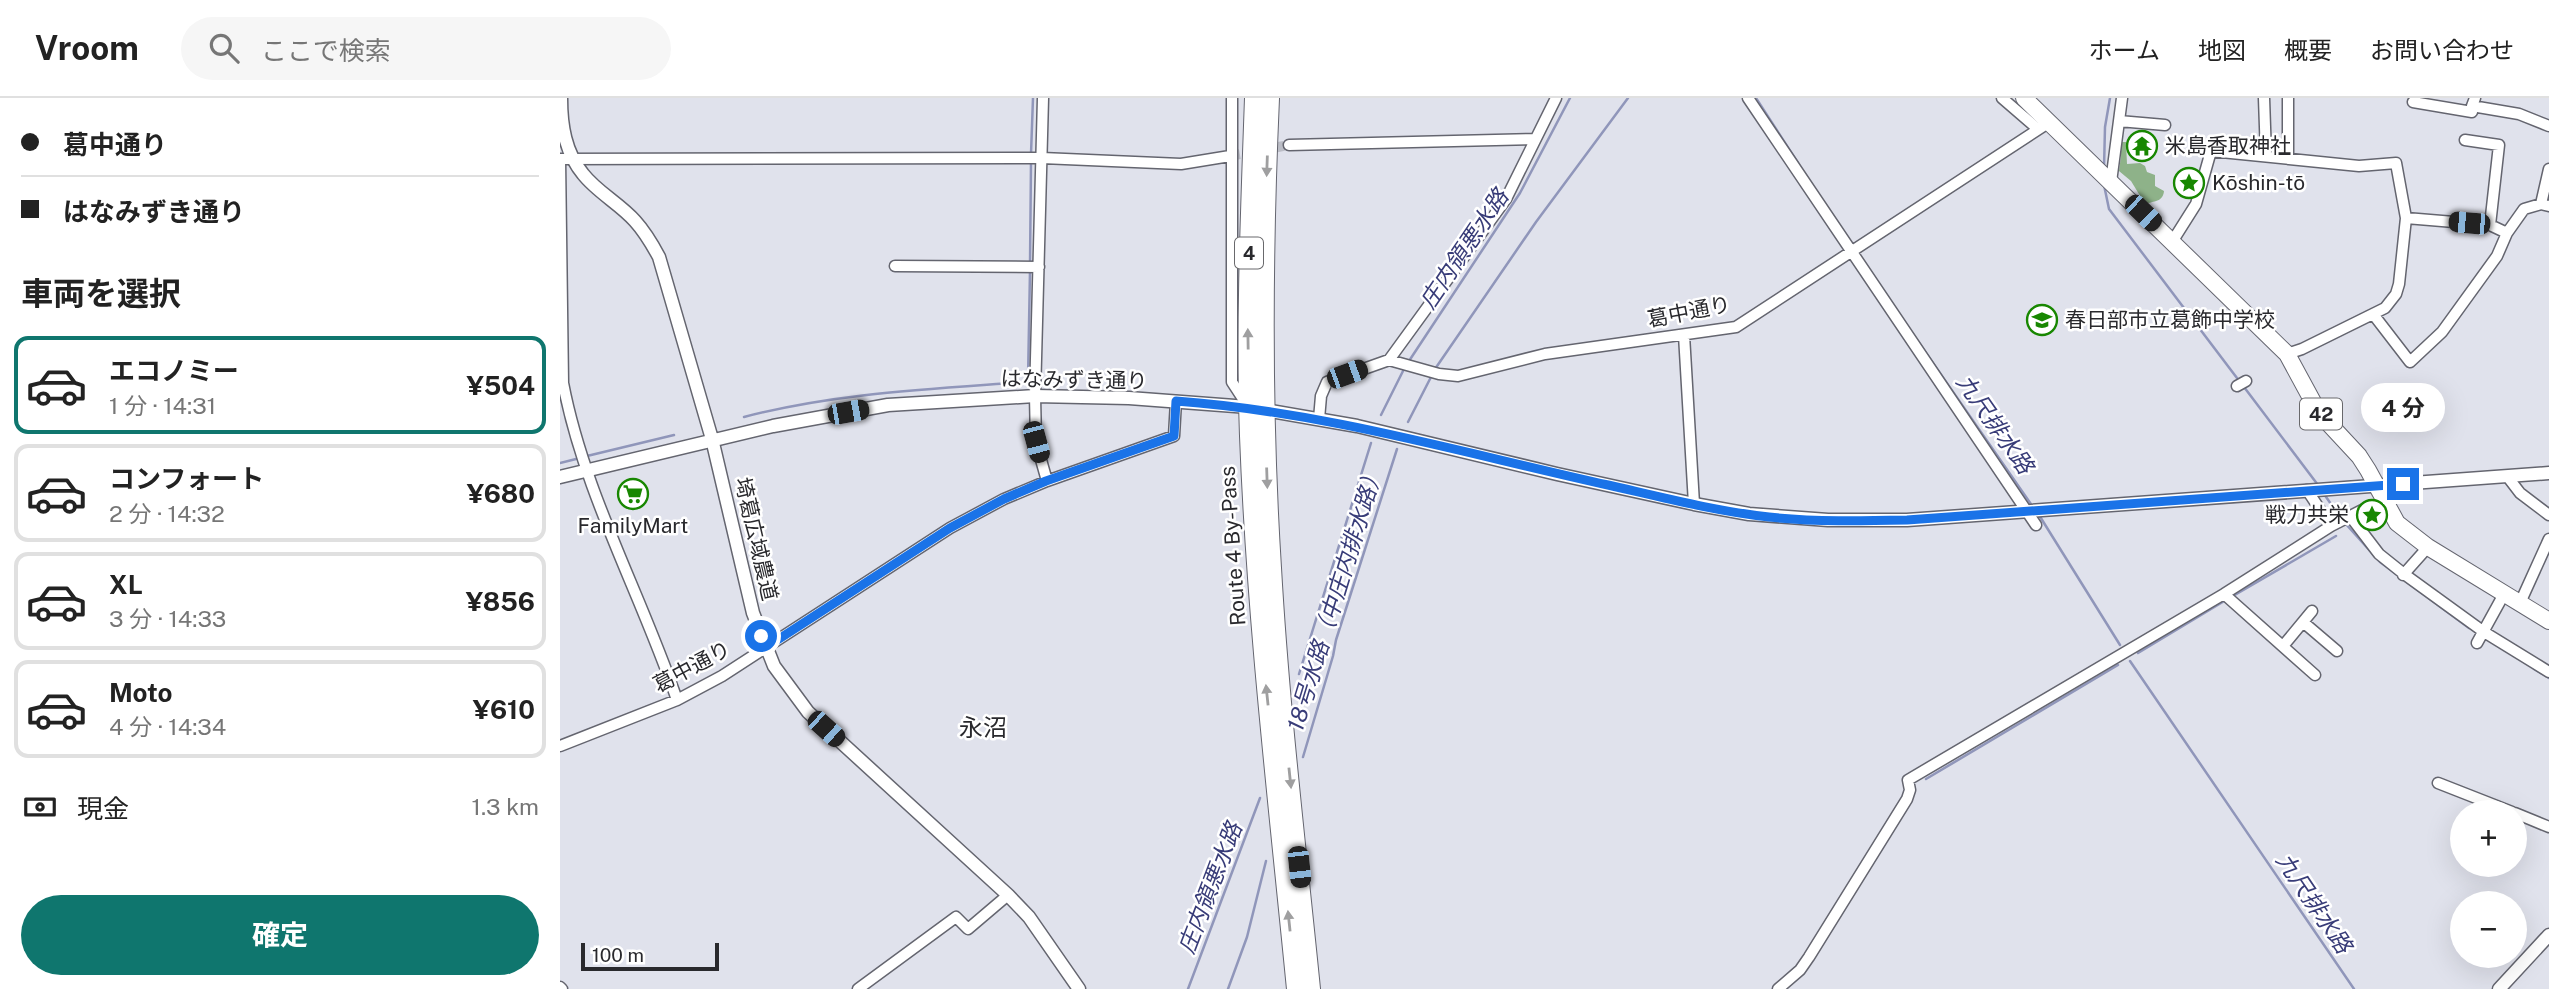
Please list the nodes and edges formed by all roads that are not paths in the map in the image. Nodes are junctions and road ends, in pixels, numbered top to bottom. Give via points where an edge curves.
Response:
1 (561, 98) edge
2 (1043, 98) edge
3 (1232, 98) edge
4 (1254, 98) edge
5 (1270, 98) edge
6 (1556, 98) edge
7 (1748, 98) edge
8 (2002, 98) edge
9 (2024, 98) edge
10 (2122, 98) edge
11 (2263, 98) edge
12 (2288, 98) edge
13 (2413, 102) dead end
14 (2474, 102) edge
15 (2119, 121) junction
16 (2165, 125) dead end
17 (2043, 126) junction
18 (2549, 126) edge
19 (1534, 139) junction
20 (2465, 140) dead end
21 (1289, 145) tunnel mouth
22 (1230, 156) junction
23 (2266, 156) junction
24 (1042, 158) junction
25 (2288, 158) junction
26 (564, 159) edge
27 (2549, 169) edge
28 (2110, 182) junction
29 (2545, 205) edge
30 (2406, 218) junction
31 (2490, 225) junction
32 (2507, 233) junction
33 (2172, 242) junction
34 (1852, 253) junction
35 (895, 266) dead end
36 (1039, 267) junction
37 (2373, 314) junction
38 (561, 325) edge
39 (1684, 335) junction
40 (2287, 354) junction
41 (1389, 360) junction
42 (1035, 396) junction
43 (1176, 401) junction
44 (1257, 408) junction
45 (1319, 419) junction
46 (712, 439) junction
47 (586, 466) junction
48 (2549, 472) edge
49 (2507, 476) junction
50 (560, 477) edge
51 (1046, 481) junction
52 (2376, 486) junction
53 (2307, 490) junction
54 (1694, 504) junction
55 (2370, 506) dead end
56 (2027, 511) junction
57 (2549, 515) edge
58 (2343, 520) junction
59 (2036, 525) dead end
60 (2549, 539) edge
61 (2428, 547) junction
62 (2546, 557) edge
63 (2404, 575) junction
64 (2224, 594) junction
65 (2504, 594) junction
66 (2520, 603) junction
67 (2312, 611) dead end
68 (2549, 621) edge
69 (2302, 622) junction
70 (2481, 637) junction
71 (2283, 646) junction
72 (765, 648) junction
73 (2337, 651) dead end
74 (2549, 672) edge
75 (2315, 675) dead end
76 (677, 700) junction
77 (560, 746) edge
78 (2438, 783) dead end
79 (2480, 800) edge
80 (2527, 818) edge
81 (2549, 827) edge
82 (1008, 895) junction
83 (2549, 934) edge
84 (858, 989) edge
85 (1079, 989) edge
86 (1296, 989) edge
87 (1311, 989) edge
88 (1777, 989) edge
89 (2499, 989) edge

1 - 26 street, 埼葛広域農道
2 - 24 street
3 - 22 street
44 -> 4 highway, Route 4 By-Pass / 4 via 1247,308
5 -> 44 highway, Route 4 By-Pass / 4
6 - 19 street
7 - 34 street
8 - 17 street
9 - 17 main road, 42
10 - 15 street
11 - 23 street
12 - 25 street
13 - 14 street via 2472,112
14 - 18 street
15 - 16 street
15 - 28 street
17 - 28 main road, 42
17 - 34 street, 葛中通り
19 - 21 street
19 - 41 street via 1506,199
20 - 31 street via 2499,145
22 - 24 street via 1181,164
22 - 44 street via 1233,382
23 - 25 street
23 - 33 street via 2211,151 2196,204
24 - 26 street
24 - 36 street
25 - 30 street via 2359,166 2396,163
26 - 38 street
26 - 46 street, 埼葛広域農道 via 635,221 659,257
27 - 29 street
28 - 33 main road, 42
29 - 32 street via 2524,209
30 - 31 street
30 - 37 street via 2396,294
31 - 32 street
32 - 37 street via 2497,256 2442,332 2410,362
33 - 40 main road, 42
34 - 39 street, 葛中通り via 1736,327
34 - 56 street
35 - 36 street
36 - 42 street
37 - 40 street
38 - 47 street via 563,383
39 - 41 street, 葛中通り via 1545,354 1458,376
39 - 54 street
40 - 52 main road, 42 via 2319,413 2359,456
41 - 45 street via 1327,382
42 - 43 street, はなみずき通り
42 - 46 street, はなみずき通り via 888,405
42 - 51 street via 1036,442
43 - 44 street, はなみずき通り
43 - 51 street, 葛中通り via 1176,432 1170,438
44 - 45 street, はなみずき通り
86 -> 44 highway, Route 4 By-Pass / 4 via 1259,605
44 -> 87 highway, Route 4 By-Pass / 4
45 - 54 street, はなみずき通り
46 - 47 street, はなみずき通り
46 - 72 street, 埼葛広域農道
47 - 50 street, はなみずき通り
47 - 76 street
48 - 49 street, はなみずき通り
49 - 52 street, はなみずき通り
49 - 57 street via 2520,493
51 - 72 street, 葛中通り via 950,528
52 - 53 street, はなみずき通り
52 - 61 main road, 42 via 2397,523
53 - 56 street, はなみずき通り
53 - 58 street
54 - 56 street, はなみずき通り via 1771,517 1828,520 1907,520
55 - 58 street
56 - 59 street
58 - 63 street
58 - 64 street
60 - 62 street
61 - 63 street
61 - 65 main road, 42
62 - 66 street
63 - 70 street
64 - 71 street
64 - 88 street via 1908,780 1906,799 1809,957
65 - 66 main road, 42
65 - 70 street
66 - 68 main road, 42
67 - 69 street
69 - 71 street
69 - 73 street
70 - 74 street
71 - 75 street
72 - 76 street, 葛中通り
72 - 82 street, 埼葛広域農道 via 786,686 808,712
76 - 77 street, 葛中通り
78 - 79 street
80 - 81 street
82 - 84 street via 968,929 956,918
82 - 85 street, 埼葛広域農道 via 1030,917
83 - 89 street

